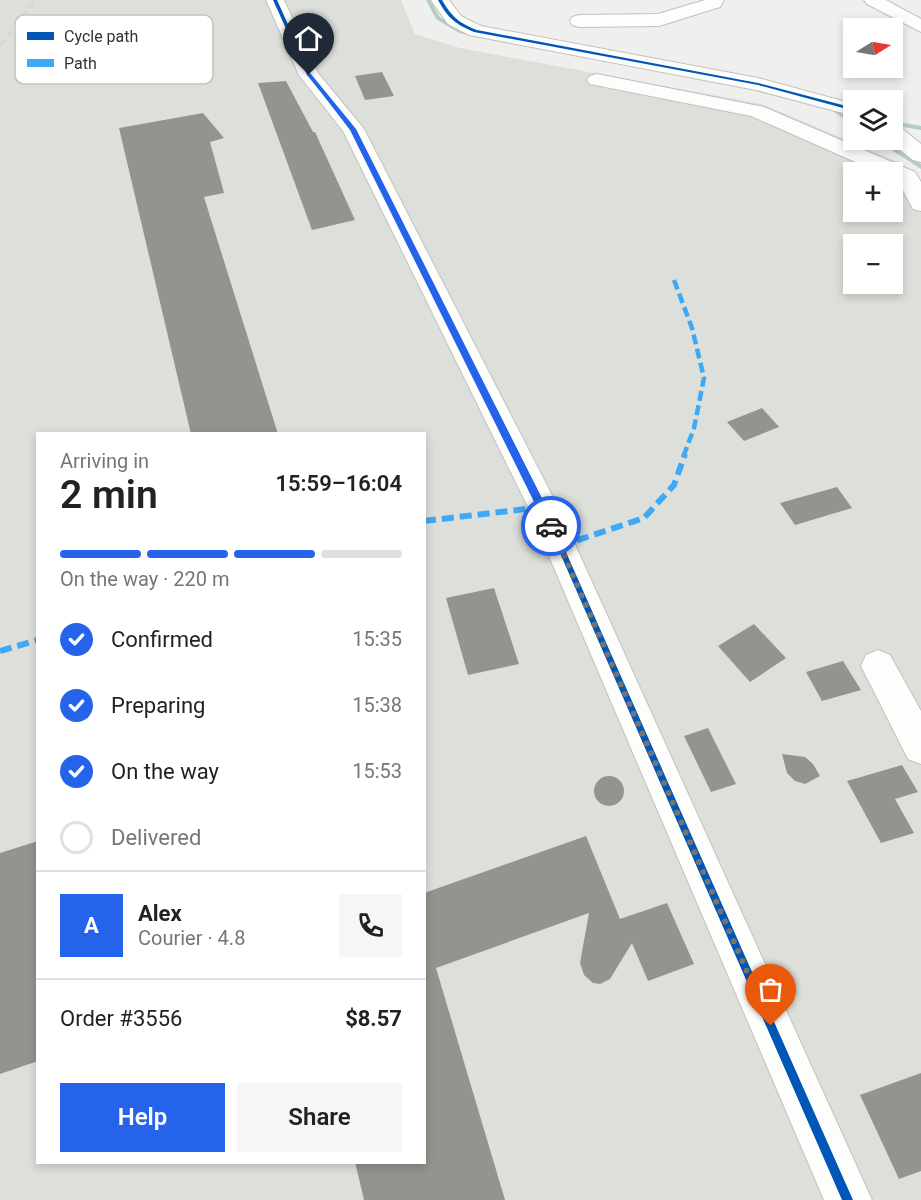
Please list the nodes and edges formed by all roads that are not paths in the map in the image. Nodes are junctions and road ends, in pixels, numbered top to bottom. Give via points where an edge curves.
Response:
1 (275, 0) edge
2 (440, 0) edge
3 (715, 0) edge
4 (873, 0) edge
5 (579, 21) dead end
6 (921, 26) edge
7 (597, 80) dead end
8 (843, 107) edge
9 (903, 141) edge
10 (921, 155) edge
11 (921, 204) edge
12 (878, 666) dead end
13 (921, 747) edge
14 (848, 1200) edge

1 - 14 street via 309,75 353,129 543,507
2 - 8 street via 449,17 476,31 758,84
3 - 5 street via 658,20
4 - 6 street
7 - 11 street via 757,111 907,177
9 - 10 street
12 - 13 street

